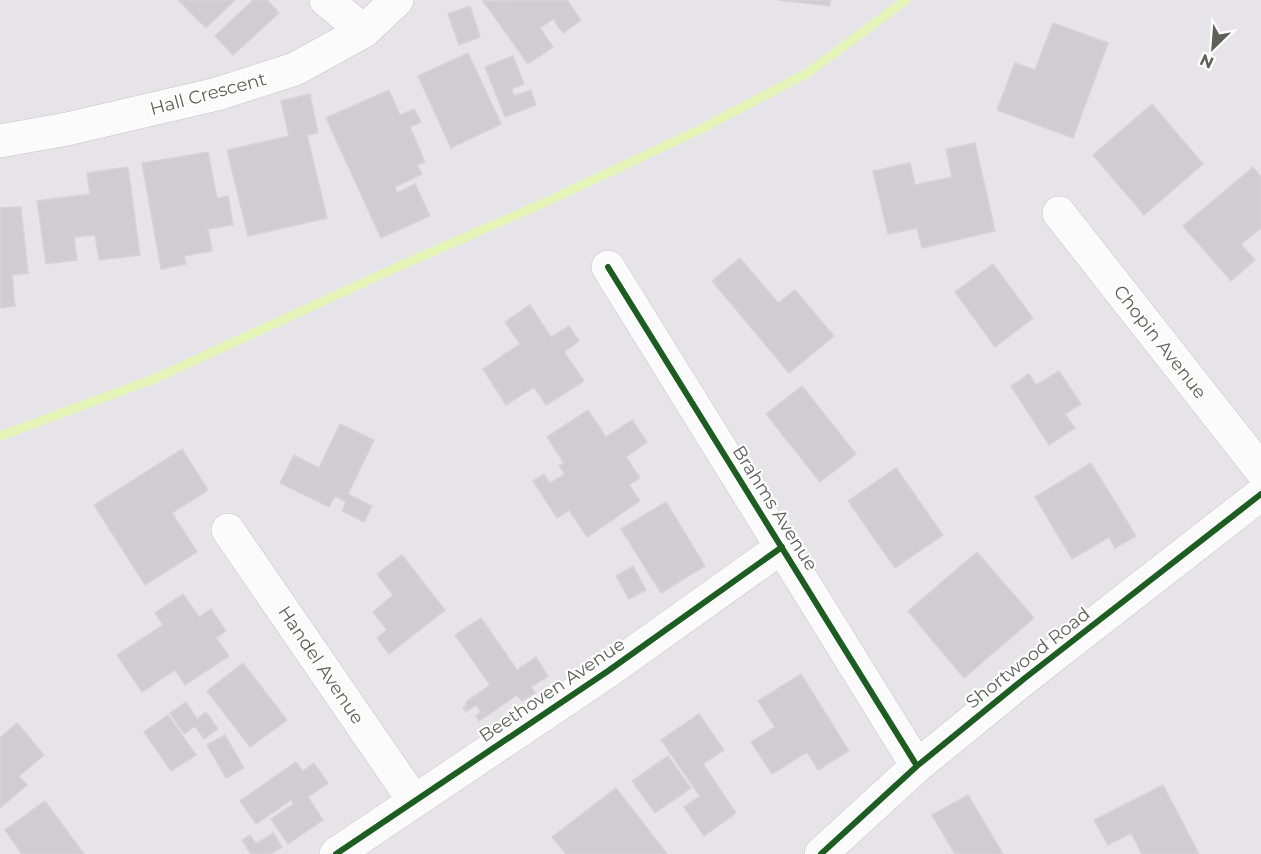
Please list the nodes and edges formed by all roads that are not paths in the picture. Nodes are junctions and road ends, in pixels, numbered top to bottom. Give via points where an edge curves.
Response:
1 (326, 0) edge
2 (397, 0) edge
3 (364, 31) junction
4 (0, 141) edge
5 (1059, 213) dead end
6 (608, 267) dead end
7 (1261, 470) edge
8 (1261, 494) edge
9 (228, 530) dead end
10 (782, 547) junction
11 (917, 766) junction
12 (414, 801) junction
13 (336, 854) edge
14 (821, 854) edge

1 - 3 street
2 - 3 street, Hall Crescent
3 - 4 street, Hall Crescent via 295,69 217,94
5 - 7 street, Chopin Avenue
6 - 10 street, Brahms Avenue
8 - 11 street, Shortwood Road
9 - 12 street, Handel Avenue
10 - 11 street, Brahms Avenue
10 - 12 street, Beethoven Avenue via 608,671
11 - 14 street, Shortwood Road
12 - 13 street, Beethoven Avenue

